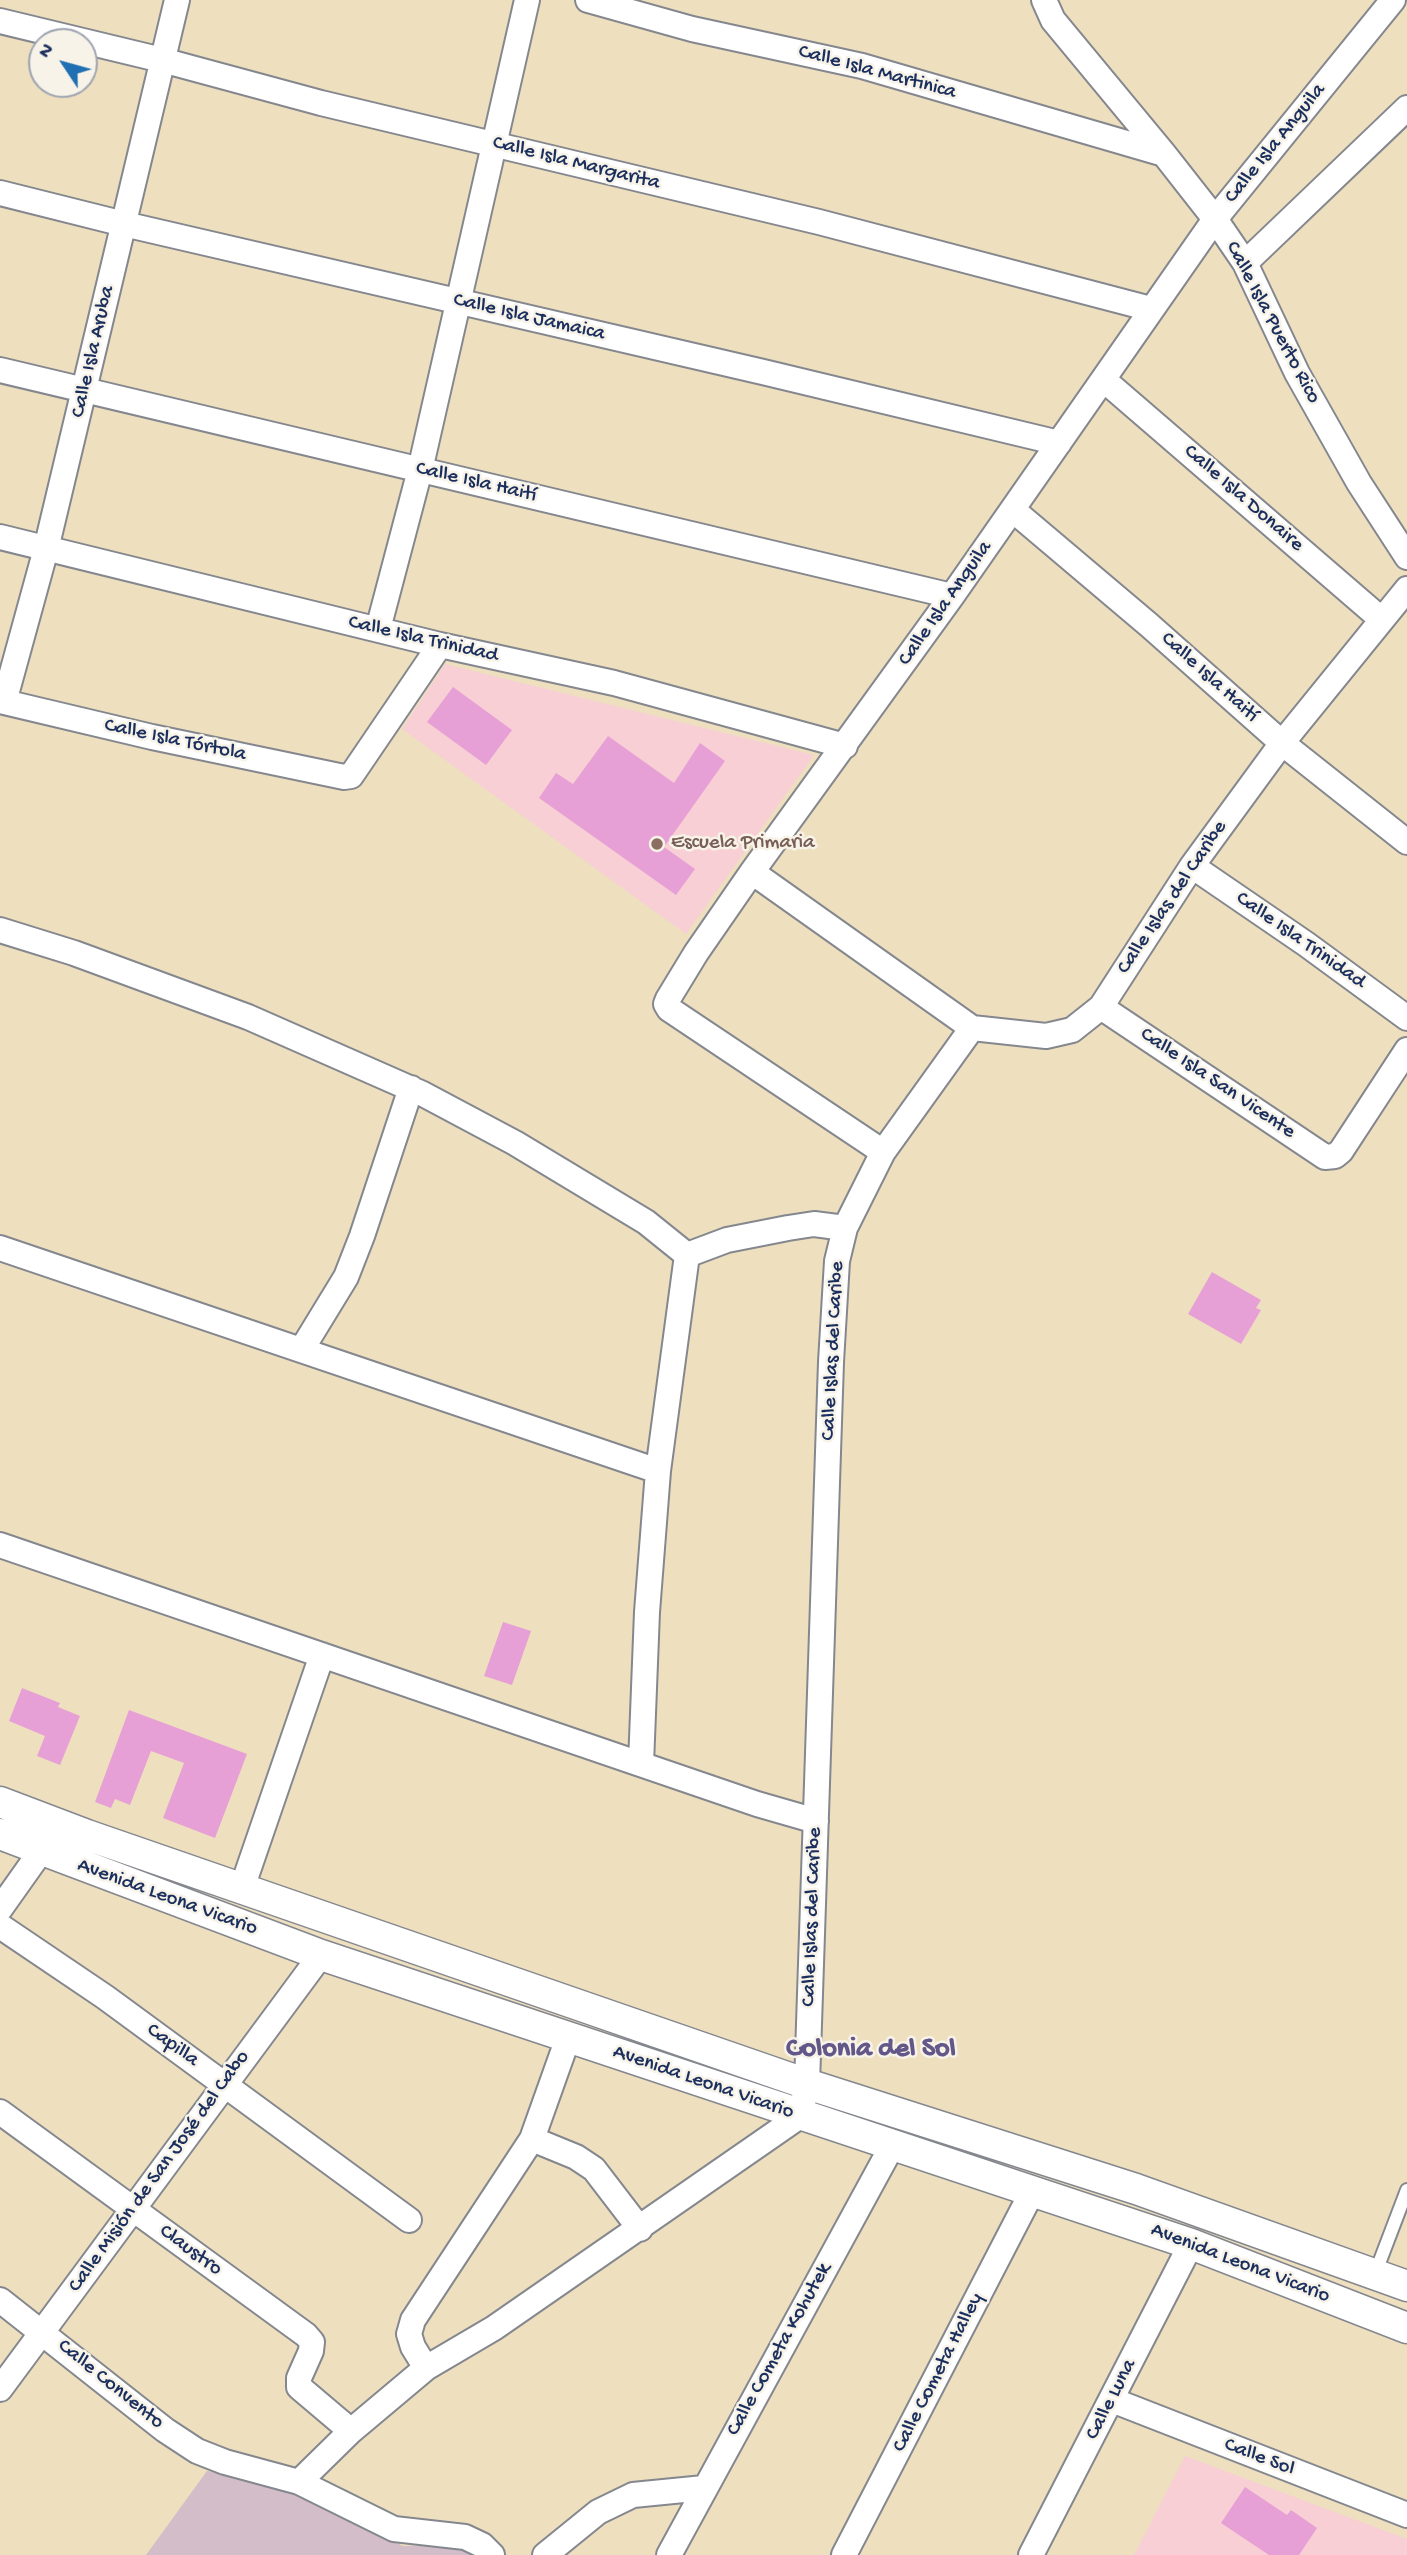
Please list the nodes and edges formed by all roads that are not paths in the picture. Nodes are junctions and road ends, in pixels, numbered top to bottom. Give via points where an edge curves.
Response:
1 (177, 0) edge
2 (527, 0) edge
3 (588, 0) edge
4 (1044, 0) edge
5 (1386, 2) edge
6 (0, 21) edge
7 (162, 60) junction
8 (1403, 121) edge
9 (493, 144) junction
10 (1164, 154) junction
11 (0, 192) edge
12 (1215, 219) junction
13 (124, 224) junction
14 (1245, 263) junction
15 (460, 302) junction
16 (1151, 309) junction
17 (0, 370) edge
18 (1104, 380) junction
19 (85, 390) junction
20 (1059, 443) junction
21 (420, 470) junction
22 (1013, 510) junction
23 (0, 537) edge
24 (46, 549) junction
25 (1407, 557) edge
26 (952, 596) junction
27 (1404, 598) edge
28 (1381, 619) junction
29 (378, 629) junction
30 (440, 645) junction
31 (2, 701) edge
32 (1282, 743) junction
33 (845, 746) junction
34 (1407, 842) edge
35 (1192, 866) junction
36 (752, 872) junction
37 (0, 930) edge
38 (1101, 1007) junction
39 (1407, 1018) edge
40 (972, 1028) junction
41 (1407, 1051) edge
42 (411, 1088) junction
43 (884, 1152) junction
44 (845, 1228) junction
45 (0, 1248) edge
46 (687, 1255) junction
47 (302, 1349) junction
48 (658, 1471) junction
49 (0, 1545) edge
50 (322, 1655) junction
51 (641, 1764) junction
52 (0, 1801) edge
53 (816, 1821) junction
54 (60, 1825) junction
55 (0, 1835) edge
56 (41, 1852) junction
57 (242, 1888) junction
58 (0, 1909) edge
59 (0, 1926) edge
60 (321, 1955) junction
61 (568, 2038) junction
62 (225, 2084) junction
63 (807, 2084) junction
64 (0, 2112) edge
65 (800, 2116) junction
66 (532, 2139) junction
67 (892, 2146) junction
68 (1033, 2190) junction
69 (1407, 2190) edge
70 (133, 2209) junction
71 (1403, 2212) edge
72 (409, 2220) dead end
73 (640, 2229) junction
74 (1191, 2244) junction
75 (1376, 2274) junction
76 (1407, 2286) edge
77 (0, 2300) edge
78 (1407, 2328) edge
79 (43, 2332) junction
80 (426, 2368) junction
81 (0, 2389) edge
82 (1112, 2400) junction
83 (351, 2431) junction
84 (299, 2482) junction
85 (704, 2488) junction
86 (1407, 2515) edge
87 (492, 2555) edge
88 (545, 2555) edge
89 (669, 2555) edge
90 (844, 2555) edge
91 (1031, 2555) edge

1 - 7 street, Calle Isla Aruba
2 - 9 street
3 - 10 street, Calle Isla Martinica via 692,29 863,66
4 - 10 street, Calle Isla Puerto Rico via 1053,20
5 - 12 street, Calle Isla Anguila
6 - 7 street, Calle Isla Margarita
7 - 9 street, Calle Isla Margarita
7 - 13 street, Calle Isla Aruba
8 - 14 street
9 - 15 street
9 - 16 street, Calle Isla Margarita via 819,222
10 - 12 street, Calle Isla Puerto Rico
11 - 13 street, Calle Isla Jamaica
12 - 14 street, Calle Isla Puerto Rico
12 - 16 street, Calle Isla Anguila
13 - 15 street, Calle Isla Jamaica
13 - 19 street, Calle Isla Aruba
14 - 25 street, Calle Isla Puerto Rico via 1297,373
15 - 20 street, Calle Isla Jamaica
15 - 21 street
16 - 18 street, Calle Isla Anguila
17 - 19 street, Calle Isla Haití
18 - 20 street, Calle Isla Anguila
18 - 28 street, Calle Isla Donaire
19 - 21 street, Calle Isla Haití
19 - 24 street, Calle Isla Aruba
20 - 22 street, Calle Isla Anguila
21 - 26 street, Calle Isla Haití
21 - 29 street
22 - 26 street, Calle Isla Anguila
22 - 32 street, Calle Isla Haití
23 - 24 street, Calle Isla Trinidad
24 - 29 street, Calle Isla Trinidad
24 - 31 street, Calle Isla Aruba
26 - 33 street, Calle Isla Anguila
27 - 28 street, Calle Islas del Caribe
28 - 32 street, Calle Islas del Caribe
29 - 30 street, Calle Isla Trinidad
30 - 31 street, Calle Isla Tórtola via 351,776 344,777
30 - 33 street, Calle Isla Trinidad via 614,683
32 - 34 street, Calle Isla Haití
32 - 35 street, Calle Islas del Caribe
33 - 36 street, Calle Isla Anguila
35 - 38 street, Calle Islas del Caribe
35 - 39 street, Calle Isla Trinidad
36 - 40 street
36 - 43 street, Calle Isla Anguila via 666,1004
37 - 42 street via 248,1017
38 - 40 street, Calle Islas del Caribe via 1072,1030 1046,1036
38 - 41 street, Calle Isla San Vicente via 1325,1157 1341,1151
40 - 43 street, Calle Islas del Caribe
42 - 46 street via 515,1143 646,1222
42 - 47 street via 346,1277
43 - 44 street, Calle Islas del Caribe
44 - 46 street via 814,1224 788,1228 727,1240
44 - 53 street, Calle Islas del Caribe via 837,1261 831,1362
45 - 47 street
46 - 48 street
47 - 48 street
48 - 51 street
49 - 50 street
50 - 51 street
50 - 57 street
51 - 53 street
52 - 54 street, Avenida Leona Vicario
53 - 63 street, Calle Islas del Caribe
54 - 56 street
54 - 57 street, Avenida Leona Vicario
55 - 56 street, Avenida Leona Vicario
56 - 58 street
56 - 60 street, Avenida Leona Vicario
57 - 63 street, Avenida Leona Vicario
59 - 62 street, Capilla
60 - 61 street, Avenida Leona Vicario
60 - 62 street, Calle Misión de San José del Cabo
61 - 65 street, Avenida Leona Vicario
61 - 66 street
62 - 70 street, Calle Misión de San José del Cabo
62 - 72 street, Capilla
63 - 65 street, Calle Islas del Caribe
63 - 75 street, Avenida Leona Vicario via 1136,2189
64 - 70 street, Claustro
65 - 67 street, Avenida Leona Vicario
65 - 73 street
66 - 73 street via 594,2169
66 - 80 street via 413,2320 409,2334
67 - 68 street, Avenida Leona Vicario
67 - 85 street, Calle Cometa Kohutek
68 - 74 street, Avenida Leona Vicario
68 - 90 street, Calle Cometa Halley
69 - 71 lane
70 - 79 street, Calle Misión de San José del Cabo
70 - 83 street, Claustro via 312,2342 299,2388
71 - 75 lane
73 - 80 street
74 - 78 street, Avenida Leona Vicario
74 - 82 street, Calle Luna
75 - 76 street, Avenida Leona Vicario
77 - 79 street, Calle Convento
79 - 81 street, Calle Misión de San José del Cabo
79 - 84 street, Calle Convento via 197,2451
80 - 83 street
82 - 86 street, Calle Sol
82 - 91 street, Calle Luna
83 - 84 street
84 - 87 street, Calle Convento via 394,2529 466,2537
85 - 88 street via 633,2495 598,2512
85 - 89 street, Calle Cometa Kohutek

